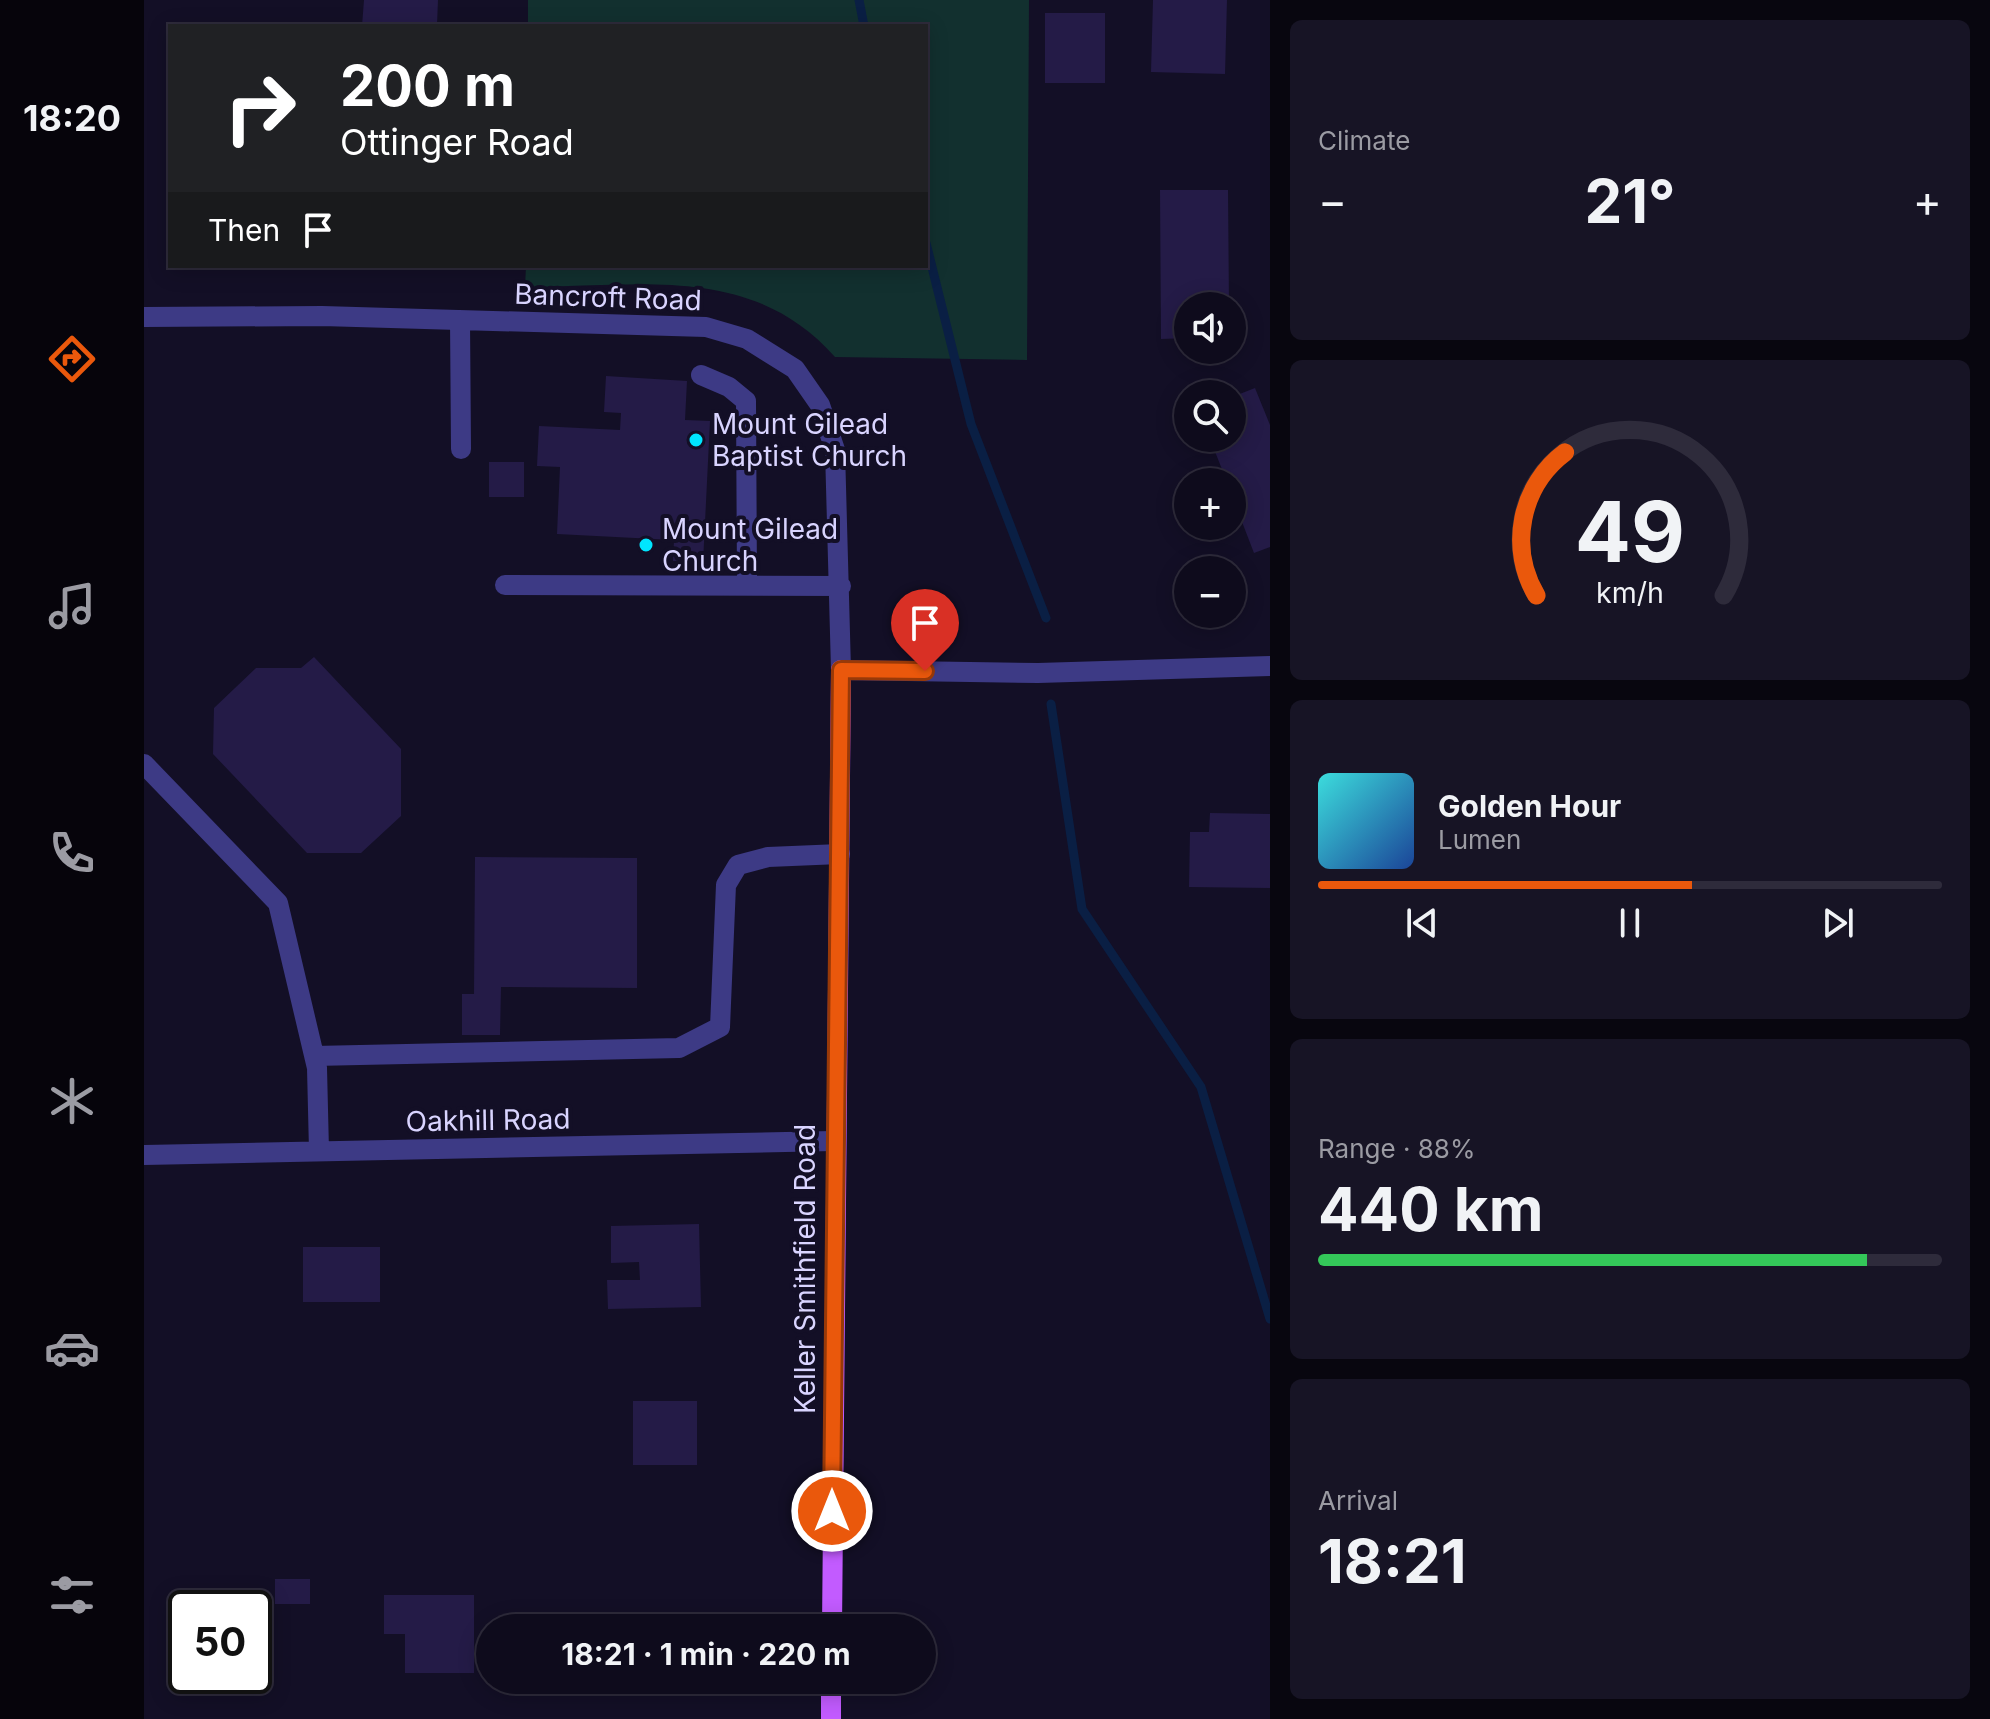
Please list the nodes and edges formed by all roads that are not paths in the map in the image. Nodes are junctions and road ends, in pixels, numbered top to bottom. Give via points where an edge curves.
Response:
1 (144, 317) edge
2 (460, 320) junction
3 (701, 375) dead end
4 (461, 449) dead end
5 (505, 585) dead end
6 (747, 585) junction
7 (841, 586) junction
8 (1270, 666) edge
9 (841, 670) junction
10 (144, 764) edge
11 (840, 854) junction
12 (314, 1056) junction
13 (833, 1141) junction
14 (319, 1151) junction
15 (144, 1155) edge
16 (832, 1614) edge
17 (831, 1694) edge
18 (831, 1719) edge

1 - 2 street, Bancroft Road
2 - 4 street
2 - 7 street, Bancroft Road via 706,327 747,339 795,369 820,405 835,450
3 - 6 street via 746,401
5 - 6 street
6 - 7 street
7 - 9 street, Bancroft Road
8 - 9 street via 1038,673
9 - 11 main road, Keller Smithfield Road
10 - 12 street via 278,903
11 - 12 street via 768,857 738,865 726,885 720,1027 699,1041 679,1048
11 - 13 main road, Keller Smithfield Road
12 - 14 street
13 - 14 street, Oakhill Road
13 - 16 main road, Keller Smithfield Road
14 - 15 street, Oakhill Road
17 - 18 main road

